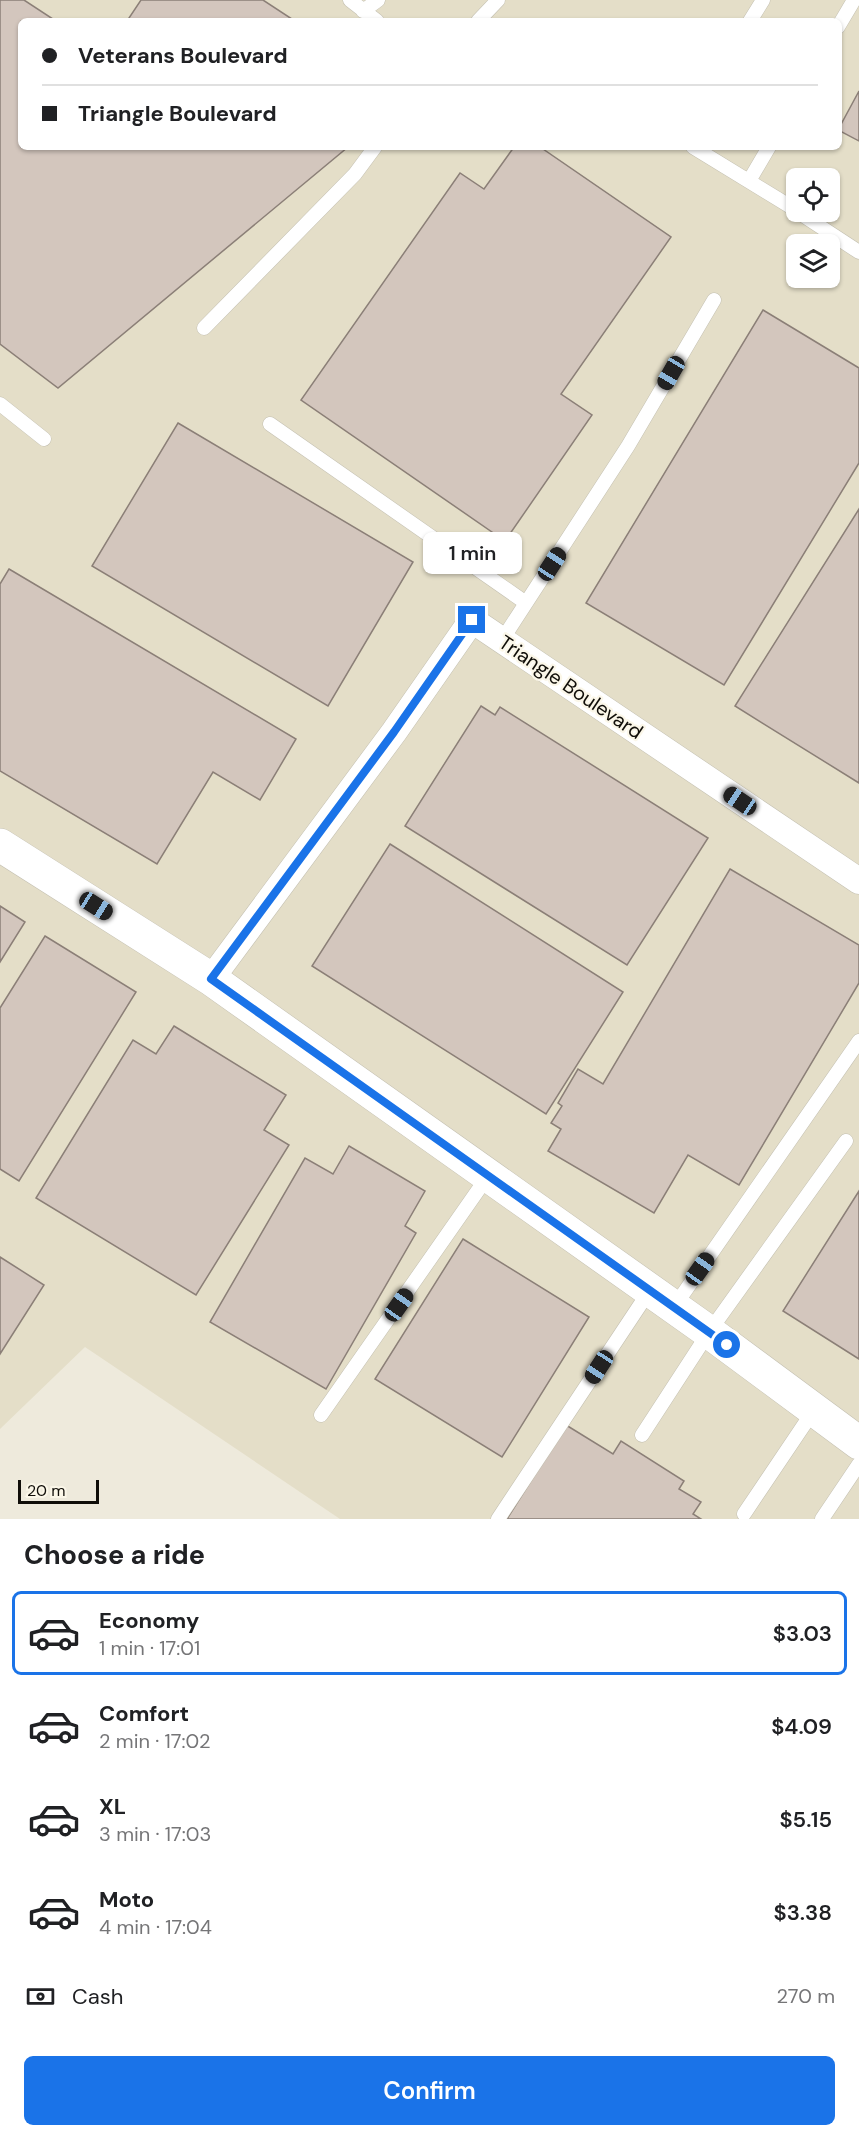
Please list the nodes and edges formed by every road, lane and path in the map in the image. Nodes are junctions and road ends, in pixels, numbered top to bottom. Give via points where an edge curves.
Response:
1 (350, 0) edge
2 (378, 0) edge
3 (498, 0) edge
4 (764, 0) edge
5 (854, 0) edge
6 (363, 10) junction
7 (373, 18) edge
8 (481, 18) edge
9 (752, 18) edge
10 (842, 20) edge
11 (373, 150) edge
12 (698, 150) edge
13 (767, 150) edge
14 (749, 181) junction
15 (786, 204) edge
16 (814, 222) edge
17 (859, 252) edge
18 (714, 300) dead end
19 (204, 328) dead end
20 (0, 404) edge
21 (270, 424) dead end
22 (44, 439) dead end
23 (526, 603) junction
24 (502, 640) junction
25 (0, 845) edge
26 (859, 882) edge
27 (211, 979) junction
28 (859, 1041) edge
29 (846, 1141) dead end
30 (488, 1176) junction
31 (662, 1298) junction
32 (710, 1332) junction
33 (814, 1410) junction
34 (321, 1415) dead end
35 (642, 1435) dead end
36 (859, 1443) edge
37 (859, 1464) edge
38 (744, 1514) dead end
39 (498, 1519) edge
40 (822, 1519) edge

1 - 6 lane
2 - 6 lane
3 - 8 lane
4 - 9 lane
5 - 10 lane
6 - 7 lane
11 - 19 lane via 356,174
12 - 14 lane
13 - 14 lane
14 - 15 lane
16 - 17 lane
18 - 23 lane via 628,446
20 - 22 lane
21 - 23 lane
23 - 24 lane
24 - 26 street, Triangle Boulevard
24 - 27 street, Triangle Boulevard via 472,620
25 - 27 street
27 - 30 street
28 - 31 lane
29 - 32 lane
30 - 31 street
30 - 34 lane
31 - 32 street
31 - 39 lane
32 - 33 street
32 - 35 lane
33 - 36 street
33 - 38 lane
37 - 40 lane

